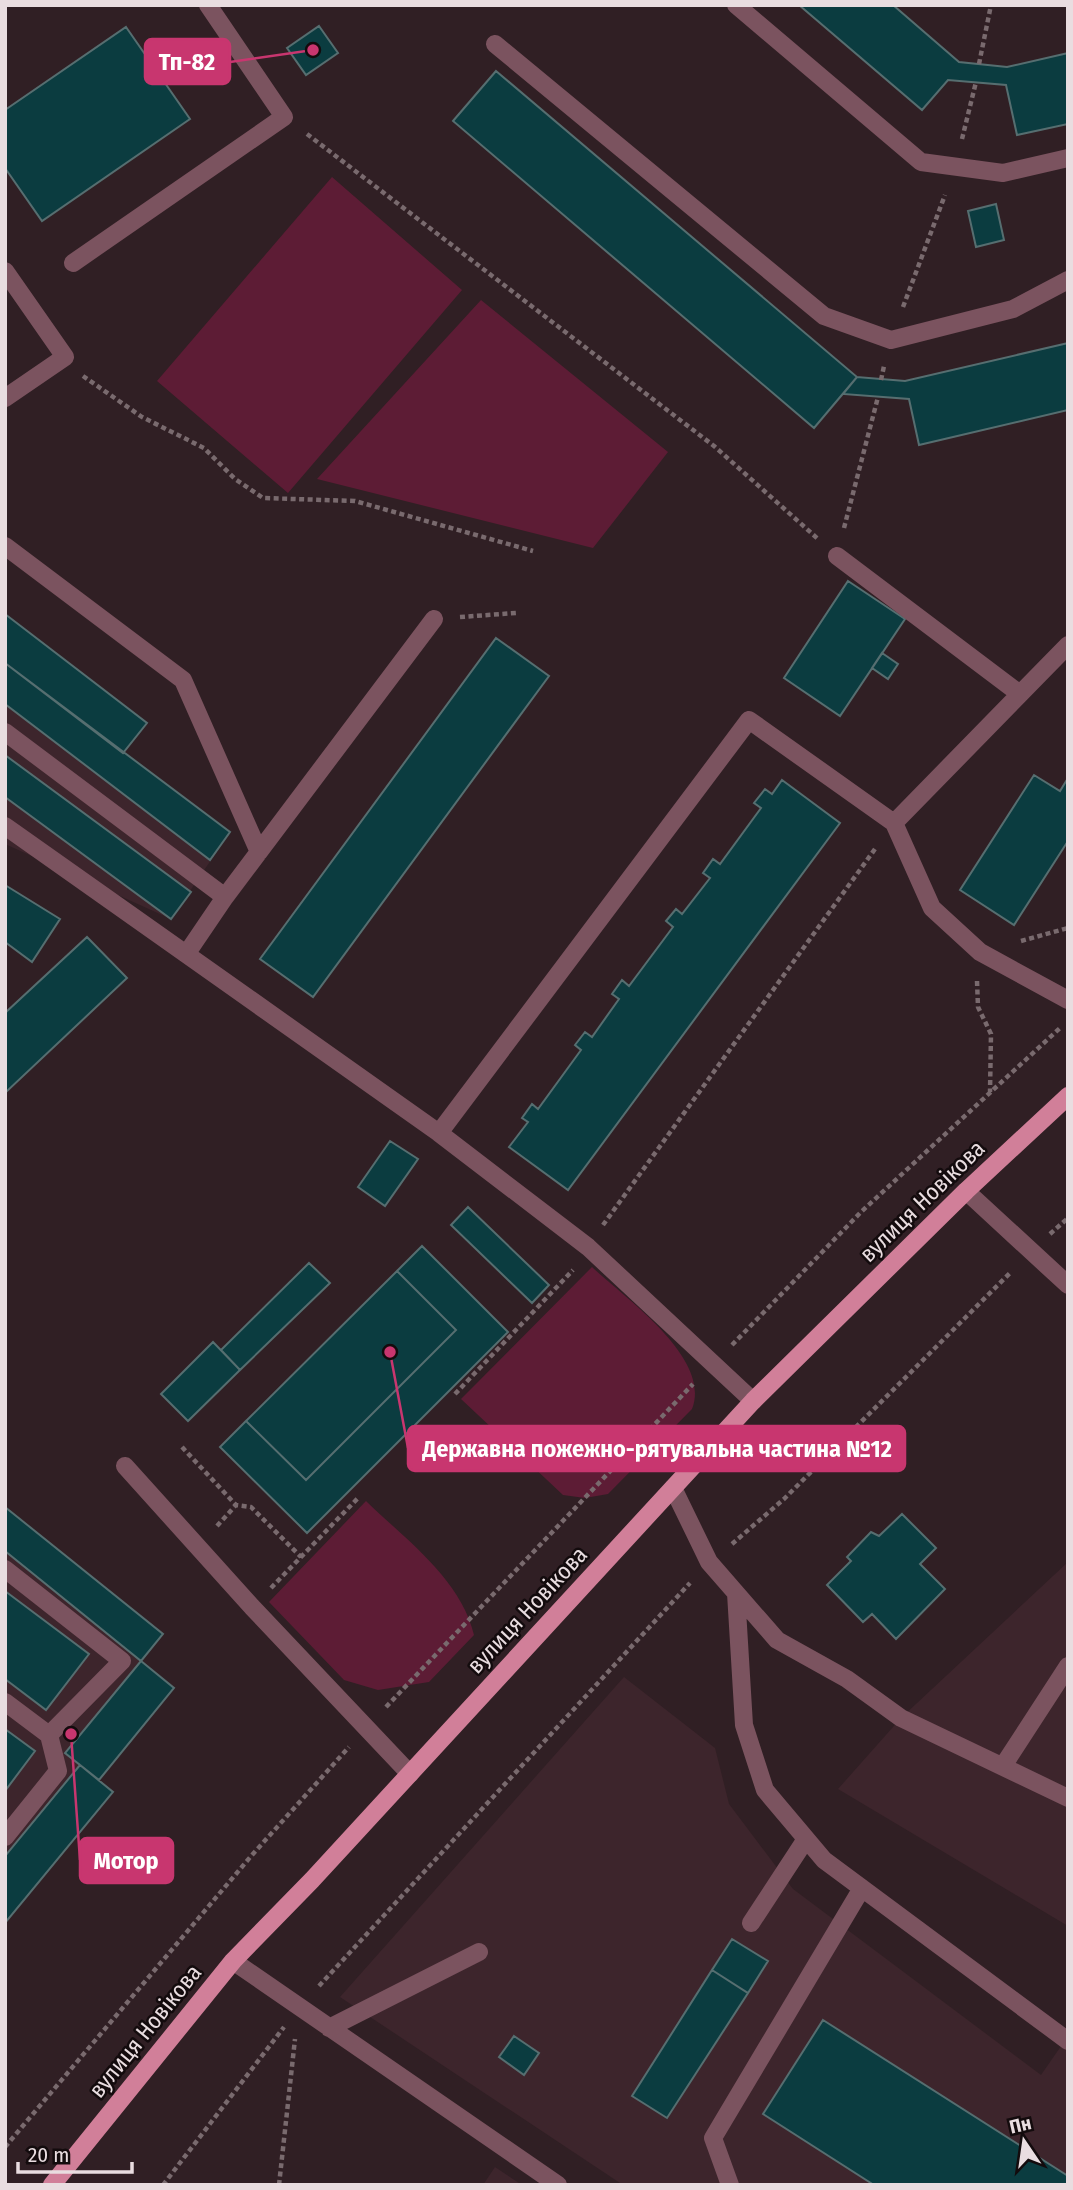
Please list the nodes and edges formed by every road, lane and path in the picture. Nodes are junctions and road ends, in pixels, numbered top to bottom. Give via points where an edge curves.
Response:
1 (208, 5) edge
2 (736, 5) edge
3 (991, 5) edge
4 (495, 44) dead end
5 (979, 64) dead end
6 (976, 82) dead end
7 (284, 117) junction
8 (1068, 158) edge
9 (956, 167) junction
10 (73, 263) dead end
11 (5, 271) edge
12 (1068, 280) edge
13 (891, 340) junction
14 (65, 357) junction
15 (881, 380) dead end
16 (878, 397) dead end
17 (5, 398) edge
18 (5, 546) edge
19 (533, 551) dead end
20 (837, 556) junction
21 (516, 613) dead end
22 (434, 619) joint
23 (1068, 645) edge
24 (1020, 694) junction
25 (5, 732) edge
26 (894, 823) junction
27 (5, 826) edge
28 (259, 852) junction
29 (225, 897) junction
30 (187, 953) junction
31 (980, 953) junction
32 (1068, 1000) edge
33 (1068, 1020) edge
34 (990, 1093) junction
35 (1068, 1096) edge
36 (439, 1133) junction
37 (966, 1191) junction
38 (1068, 1218) edge
39 (588, 1247) junction
40 (1032, 1251) junction
41 (1068, 1285) edge
42 (713, 1364) junction
43 (456, 1394) dead end
44 (753, 1401) junction
45 (182, 1447) dead end
46 (125, 1466) dead end
47 (673, 1488) junction
48 (358, 1498) dead end
49 (236, 1505) junction
50 (198, 1547) junction
51 (301, 1556) junction
52 (709, 1562) junction
53 (5, 1569) edge
54 (736, 1593) junction
55 (252, 1607) junction
56 (1068, 1667) edge
57 (5, 1702) edge
58 (376, 1717) dead end
59 (49, 1735) junction
60 (358, 1737) dead end
61 (1003, 1766) junction
62 (410, 1774) junction
63 (1068, 1798) edge
64 (5, 1837) edge
65 (806, 1839) junction
66 (862, 1888) junction
67 (751, 1923) dead end
68 (478, 1952) dead end
69 (233, 1961) junction
70 (299, 2007) junction
71 (328, 2028) junction
72 (1068, 2041) edge
73 (5, 2147) edge
74 (52, 2185) edge
75 (163, 2185) edge
76 (279, 2185) edge
77 (558, 2185) edge
78 (730, 2185) edge

1 - 7 lane
2 - 9 lane via 921,162
3 - 5 path
4 - 13 lane via 824,316
6 - 9 path
7 - 10 lane
7 - 20 path via 714,446
8 - 9 lane via 1003,173
9 - 13 path
11 - 14 lane
12 - 13 lane via 1013,309
13 - 15 path
14 - 17 lane
14 - 19 path via 86,379 142,417 204,449 263,498 355,500
16 - 20 path
18 - 28 lane via 183,680
20 - 24 lane
21 - 22 path
22 - 28 lane
23 - 24 lane
24 - 26 lane
25 - 29 lane
26 - 31 lane via 932,908
26 - 36 lane via 750,720
26 - 39 path
27 - 30 lane
28 - 29 lane
29 - 30 lane
30 - 36 lane
31 - 32 lane
31 - 34 path via 978,1006 991,1034
33 - 34 path
34 - 42 path via 861,1212
35 - 37 main road, вулиця Новікова
36 - 39 lane
37 - 40 lane
37 - 44 main road, вулиця Новікова
38 - 40 path
39 - 42 lane
39 - 43 path via 577,1266
40 - 41 lane
40 - 52 path via 784,1499
42 - 44 lane
42 - 58 path
44 - 47 main road, вулиця Новікова
45 - 49 path
46 - 50 lane
47 - 52 lane
47 - 62 main road, вулиця Новікова
48 - 51 path
49 - 50 path
49 - 51 path via 251,1507
50 - 55 lane
51 - 55 path
52 - 54 lane
52 - 70 path
53 - 59 lane via 122,1661
54 - 61 lane via 777,1640 847,1679 901,1718
54 - 65 lane via 744,1725 765,1790
55 - 62 lane
56 - 61 lane
57 - 59 lane
59 - 64 lane via 58,1771
60 - 73 path via 252,1854
61 - 63 lane
62 - 69 main road, вулиця Новікова
65 - 66 lane via 824,1860
65 - 67 lane
66 - 72 lane
66 - 78 lane via 713,2138
68 - 71 lane
69 - 70 lane
69 - 74 main road, вулиця Новікова
70 - 71 lane
70 - 75 path
70 - 76 path
71 - 77 lane

